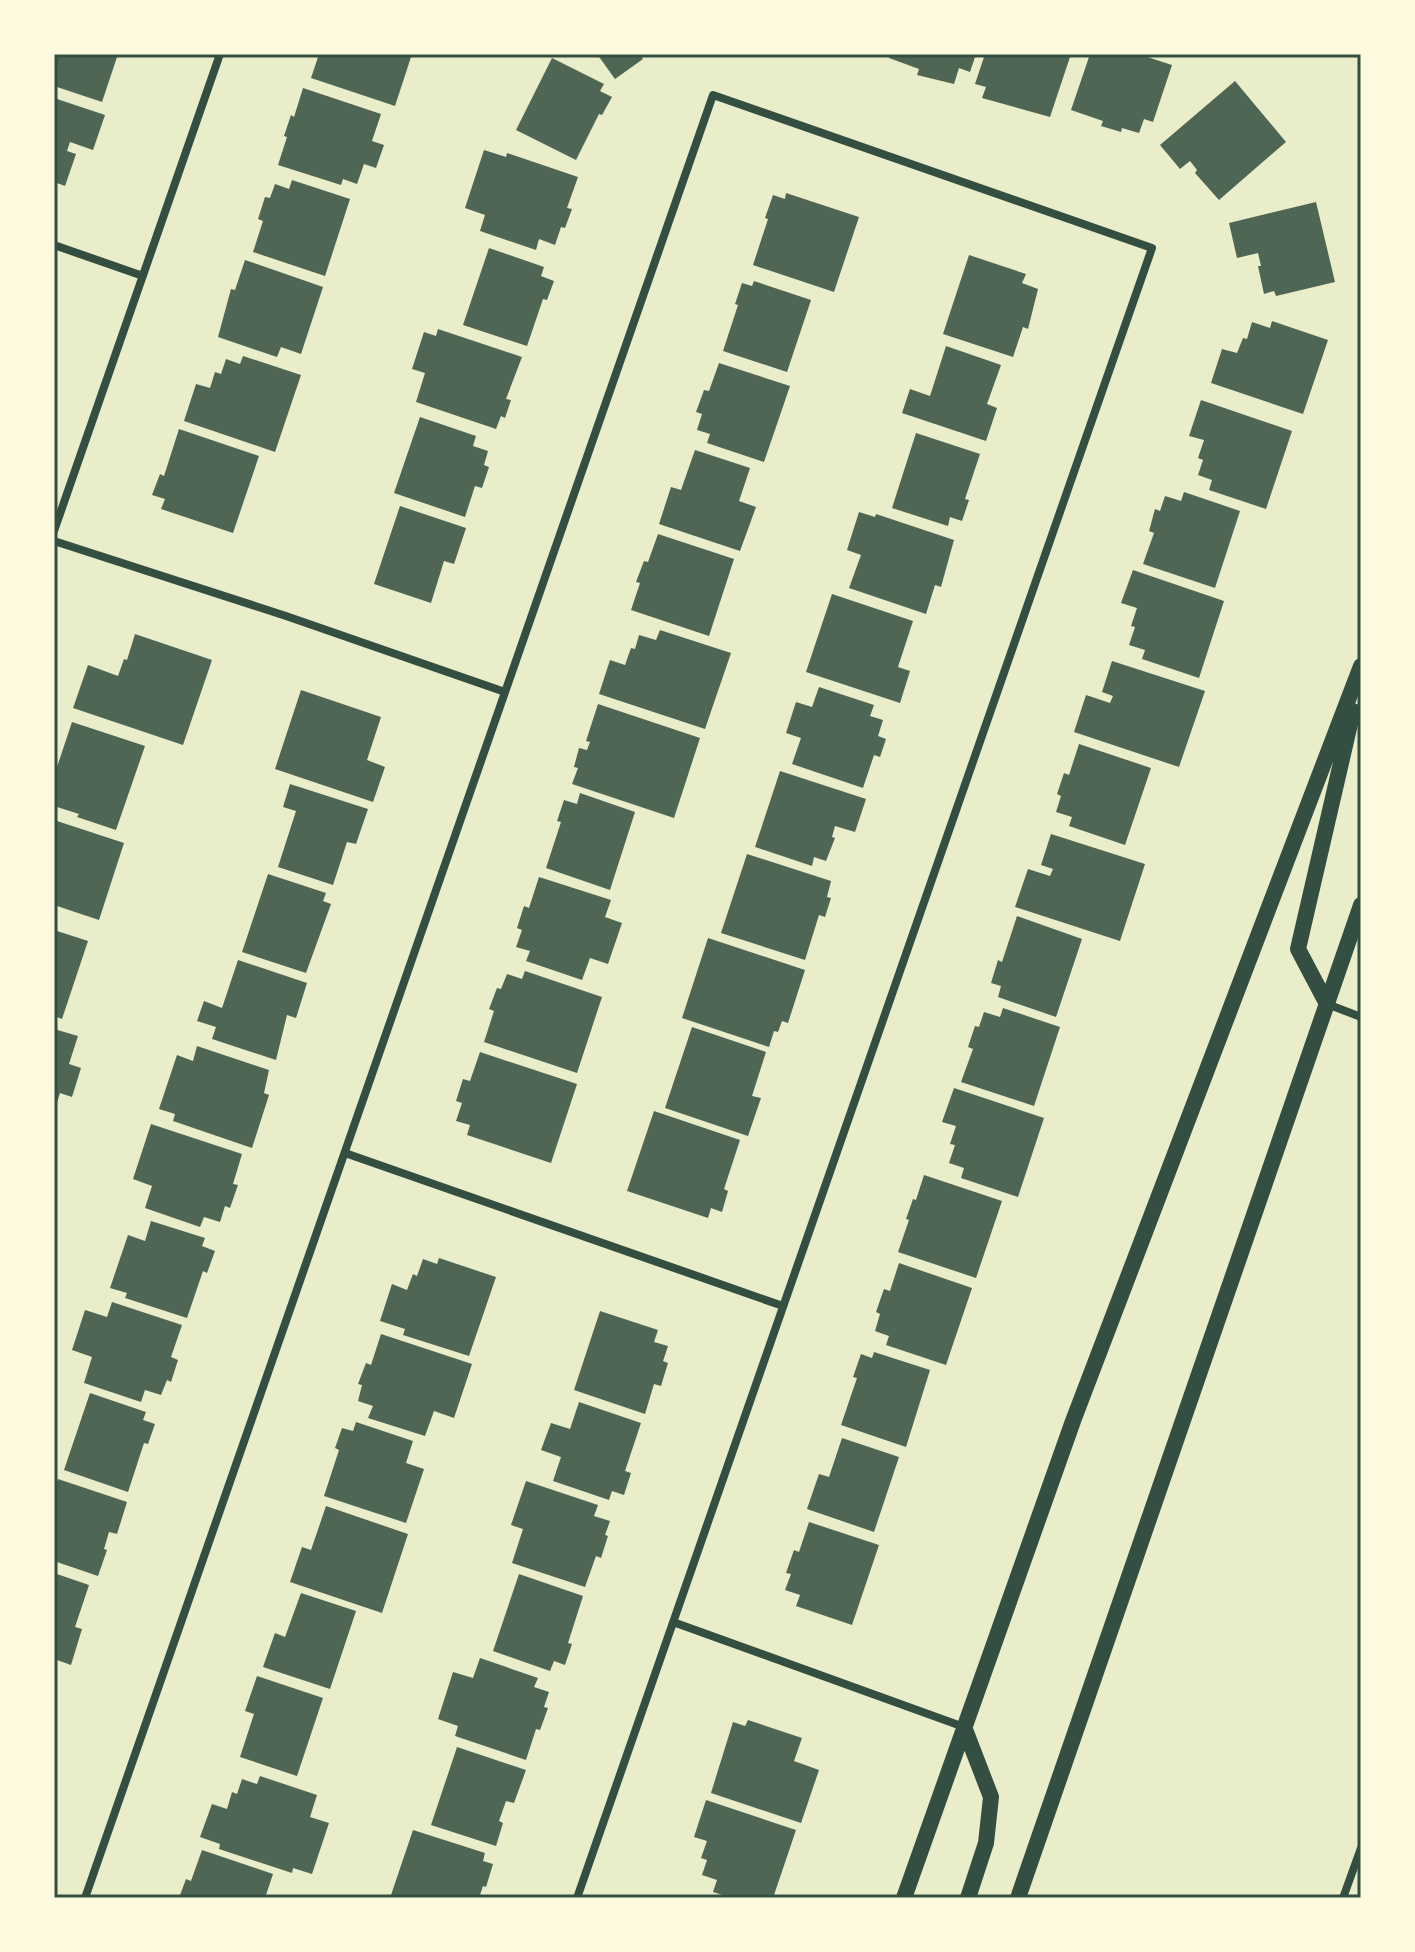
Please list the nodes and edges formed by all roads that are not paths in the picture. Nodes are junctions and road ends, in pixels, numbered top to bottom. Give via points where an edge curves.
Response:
1 (220, 54) edge
2 (54, 245) edge
3 (143, 276) junction
4 (54, 531) edge
5 (54, 541) edge
6 (1361, 666) edge
7 (1361, 675) edge
8 (505, 692) junction
9 (1361, 905) edge
10 (1327, 1004) junction
11 (1361, 1017) edge
12 (345, 1153) junction
13 (783, 1306) junction
14 (673, 1622) junction
15 (964, 1727) junction
16 (1361, 1848) edge
17 (85, 1898) edge
18 (577, 1898) edge
19 (904, 1898) edge
20 (968, 1898) edge
21 (1018, 1898) edge
22 (1343, 1898) edge

1 - 3 street
2 - 3 street
3 - 4 street
5 - 8 street
6 - 15 main road via 1073,1421
7 - 10 main road via 1298,949
8 - 12 street
8 - 13 street via 713,95 1152,248
9 - 10 main road
10 - 11 street
10 - 21 main road
12 - 13 street
12 - 17 street
13 - 14 street
14 - 15 street
14 - 18 street
15 - 19 main road
15 - 20 main road via 991,1797 986,1843
16 - 22 street

